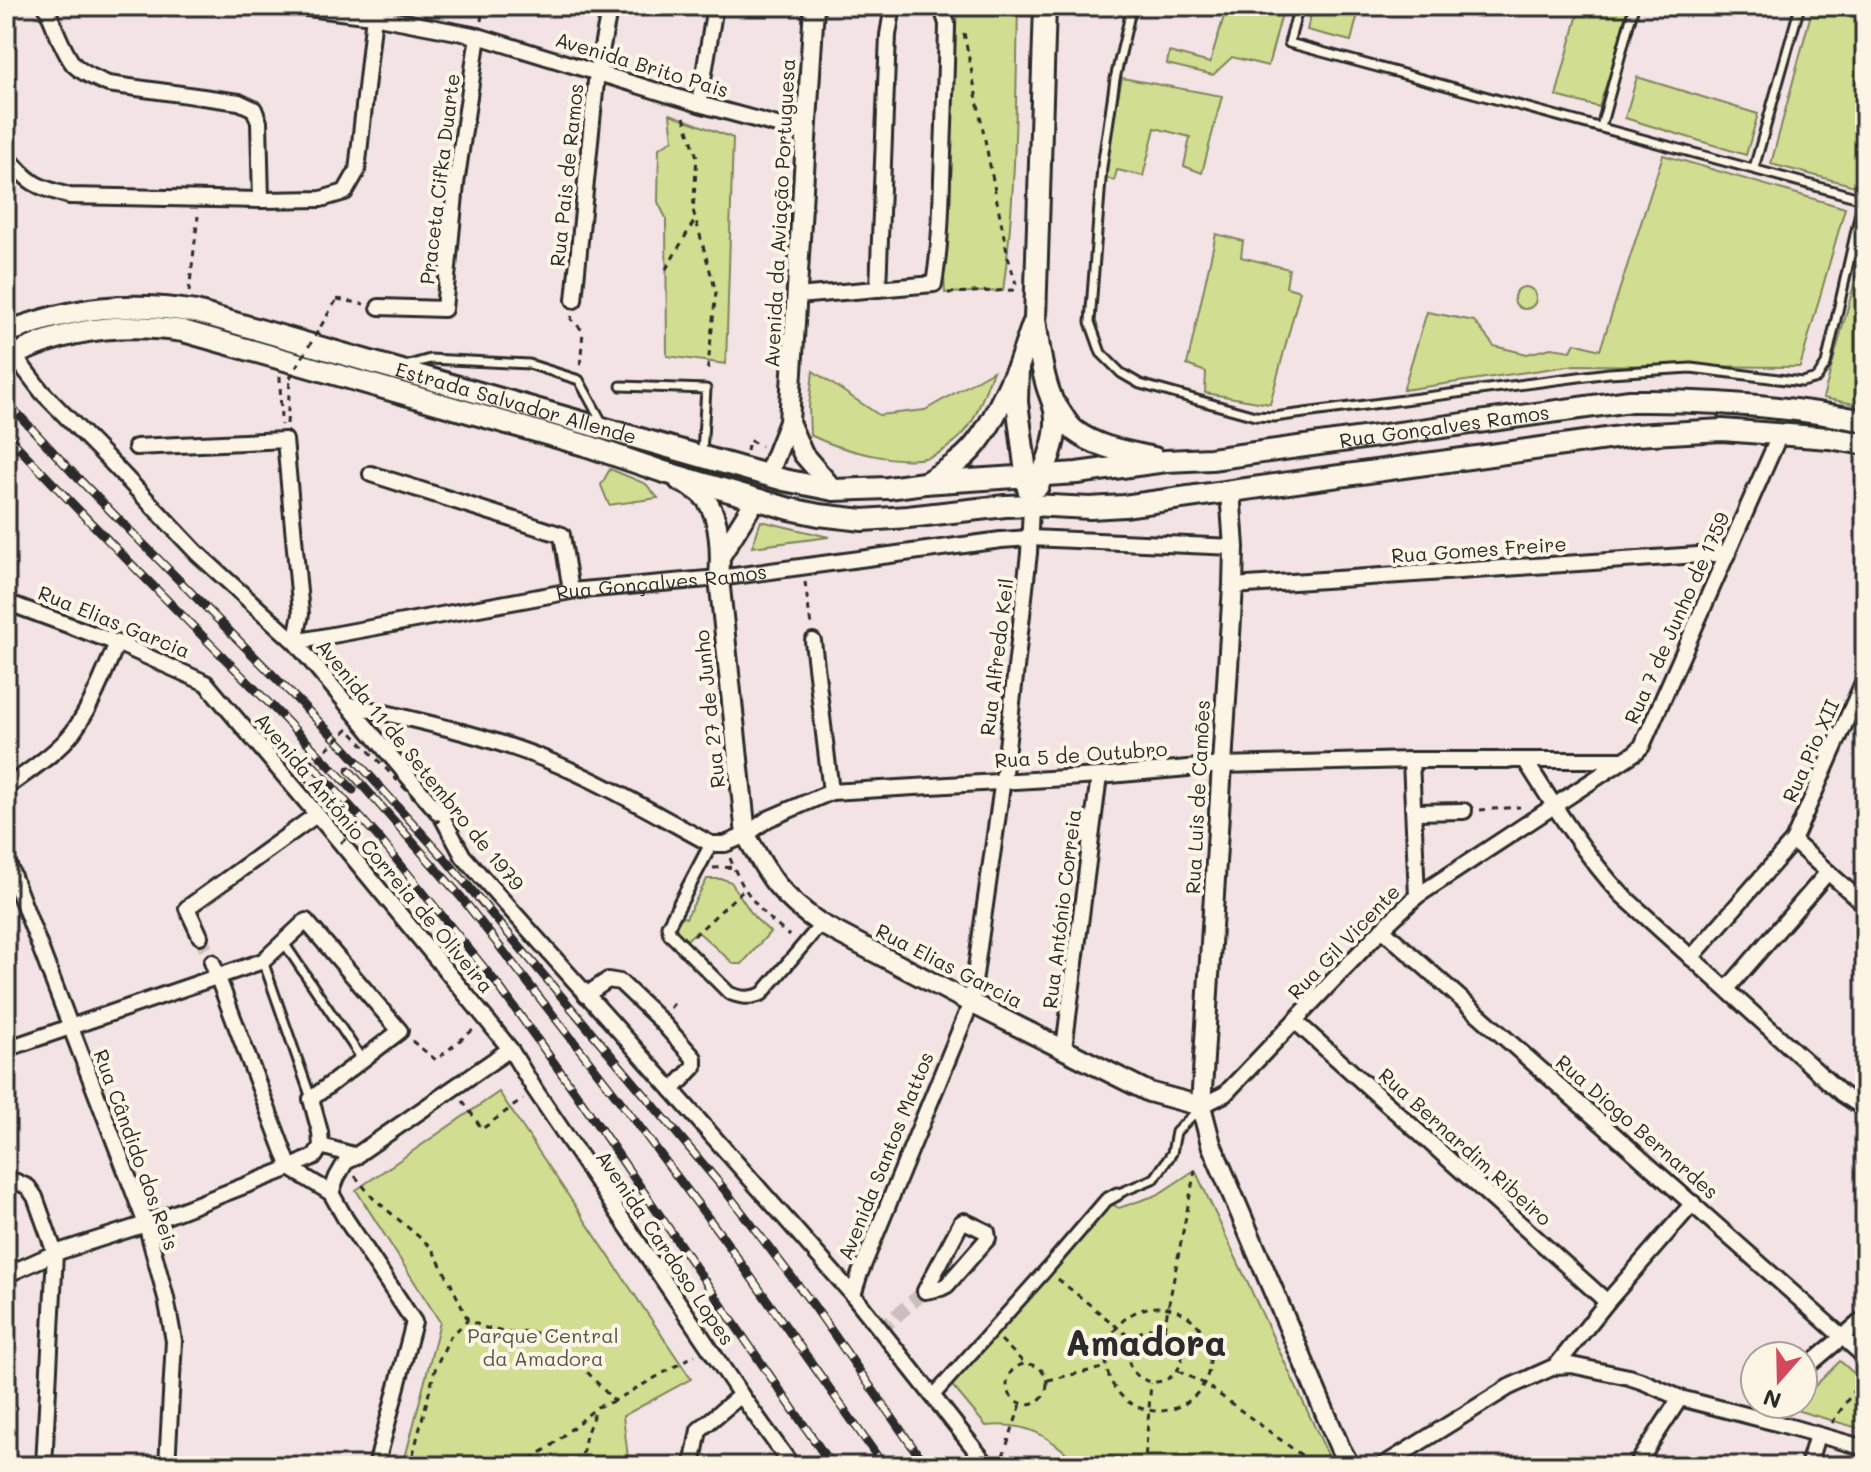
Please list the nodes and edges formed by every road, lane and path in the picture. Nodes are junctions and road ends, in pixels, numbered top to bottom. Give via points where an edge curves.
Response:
1 (46, 6) edge
2 (291, 6) edge
3 (610, 6) edge
4 (715, 6) edge
5 (814, 6) edge
6 (893, 6) edge
7 (935, 6) edge
8 (1045, 6) edge
9 (1132, 6) edge
10 (1299, 6) edge
11 (1634, 6) edge
12 (1800, 6) edge
13 (374, 11) edge
14 (962, 22) dead end
15 (478, 36) junction
16 (597, 72) junction
17 (678, 98) junction
18 (699, 104) junction
19 (1601, 127) junction
20 (806, 130) junction
21 (6, 155) edge
22 (1754, 168) junction
23 (1864, 195) edge
24 (200, 200) junction
25 (261, 200) junction
26 (696, 218) junction
27 (666, 269) dead end
28 (934, 284) junction
29 (878, 289) junction
30 (797, 296) junction
31 (574, 300) dead end
32 (379, 307) joint
33 (187, 311) junction
34 (571, 319) dead end
35 (1035, 319) junction
36 (14, 342) edge
37 (281, 358) junction
38 (1018, 367) junction
39 (396, 369) junction
40 (579, 380) junction
41 (621, 386) dead end
42 (706, 389) junction
43 (1055, 405) junction
44 (1865, 421) edge
45 (281, 422) dead end
46 (789, 422) junction
47 (606, 429) junction
48 (1780, 434) junction
49 (285, 440) junction
50 (1864, 445) edge
51 (136, 447) dead end
52 (702, 456) junction
53 (1211, 459) junction
54 (1166, 461) junction
55 (661, 471) junction
56 (371, 474) dead end
57 (768, 475) junction
58 (1034, 476) junction
59 (924, 483) junction
60 (834, 490) junction
61 (1230, 491) junction
62 (756, 499) junction
63 (1031, 505) junction
64 (1030, 538) junction
65 (1234, 547) junction
66 (1728, 553) junction
67 (721, 555) junction
68 (803, 567) junction
69 (719, 578) junction
70 (1233, 586) junction
71 (571, 591) junction
72 (6, 602) edge
73 (813, 641) joint
74 (295, 642) junction
75 (117, 643) junction
76 (1865, 678) edge
77 (206, 683) joint
78 (347, 704) junction
79 (1411, 760) junction
80 (1525, 760) junction
81 (1623, 760) junction
82 (1221, 765) junction
83 (1099, 776) junction
84 (1003, 781) junction
85 (6, 788) edge
86 (831, 792) junction
87 (1554, 805) junction
88 (1464, 811) joint
89 (1414, 812) junction
90 (316, 815) junction
91 (442, 817) junction
92 (746, 835) junction
93 (1793, 841) junction
94 (341, 843) junction
95 (718, 844) junction
96 (6, 858) edge
97 (1828, 872) junction
98 (744, 889) junction
99 (1417, 896) junction
100 (1865, 905) edge
101 (821, 924) junction
102 (1382, 929) junction
103 (200, 936) tunnel mouth
104 (284, 943) junction
105 (682, 946) junction
106 (802, 946) junction
107 (1691, 958) junction
108 (263, 961) junction
109 (214, 970) junction
110 (1727, 989) junction
111 (586, 995) junction
112 (971, 1003) junction
113 (486, 1019) junction
114 (1295, 1021) junction
115 (70, 1028) junction
116 (400, 1031) junction
117 (1064, 1048) junction
118 (6, 1049) edge
119 (510, 1049) junction
120 (362, 1059) junction
121 (455, 1088) junction
122 (535, 1090) junction
123 (672, 1090) junction
124 (311, 1099) junction
125 (1201, 1106) junction
126 (1865, 1109) edge
127 (6, 1146) edge
128 (321, 1146) junction
129 (351, 1160) junction
130 (13, 1164) dead end
131 (290, 1168) junction
132 (1195, 1170) dead end
133 (6, 1181) edge
134 (331, 1193) junction
135 (1117, 1194) joint
136 (1693, 1203) junction
137 (146, 1224) junction
138 (55, 1253) junction
139 (1046, 1270) junction
140 (6, 1275) edge
141 (925, 1291) joint
142 (853, 1295) junction
143 (1607, 1302) junction
144 (1168, 1308) junction
145 (1865, 1318) edge
146 (468, 1320) junction
147 (1117, 1327) junction
148 (1164, 1329) junction
149 (991, 1331) junction
150 (1842, 1337) junction
151 (1132, 1339) junction
152 (708, 1347) junction
153 (1819, 1356) edge
154 (1865, 1357) edge
155 (1024, 1363) junction
156 (1556, 1366) junction
157 (1107, 1367) junction
158 (1178, 1371) junction
159 (1865, 1374) edge
160 (1048, 1380) junction
161 (1152, 1383) junction
162 (1205, 1384) junction
163 (741, 1395) junction
164 (933, 1396) junction
165 (1680, 1398) junction
166 (614, 1401) junction
167 (1021, 1404) junction
168 (597, 1407) junction
169 (1150, 1411) junction
170 (1773, 1422) joint
171 (1820, 1436) junction
172 (1865, 1448) edge
173 (44, 1466) edge
174 (167, 1466) edge
175 (376, 1466) edge
176 (410, 1466) edge
177 (521, 1466) edge
178 (580, 1466) edge
179 (692, 1466) edge
180 (792, 1466) edge
181 (988, 1466) edge
182 (1011, 1466) edge
183 (1040, 1466) edge
184 (1051, 1466) edge
185 (1141, 1466) edge
186 (1316, 1466) edge
187 (1350, 1466) edge
188 (1382, 1466) edge
189 (1636, 1466) edge
190 (1808, 1466) edge

1 - 25 street via 74,65 92,77 254,109
2 - 13 street, Avenida Brito Pais
3 - 16 street, Rua Pais de Ramos
4 - 18 street
5 - 20 street, Avenida da Aviação Portuguesa
6 - 29 street
7 - 28 street via 947,24
8 - 35 main road
9 - 23 lane via 1102,167 1090,322 1101,353 1140,384 1255,416 1623,372 1691,368 1802,382 1817,378 1826,364
10 - 19 lane via 1289,43
11 - 19 lane
12 - 22 lane
13 - 15 street, Avenida Brito Pais
13 - 25 street via 357,171 345,192 321,199
14 - 28 path via 1018,290 945,293
15 - 16 street, Avenida Brito Pais
15 - 32 street, Praceta Cifka Duarte via 444,309
16 - 17 street, Avenida Brito Pais
16 - 31 street, Rua Pais de Ramos
17 - 18 street, Avenida Brito Pais
17 - 26 path via 697,157
18 - 20 street, Avenida Brito Pais
19 - 22 lane
20 - 30 street, Avenida da Aviação Portuguesa
21 - 24 street via 30,182 70,196
22 - 23 lane
24 - 25 street
24 - 33 path
26 - 27 path
26 - 42 path via 716,292
28 - 29 street
29 - 30 street
30 - 46 street, Avenida da Aviação Portuguesa
32 - 49 path, bridge via 337,299 290,378
33 - 36 main road, Estrada Salvador Allende via 143,305 90,309 45,319
33 - 39 main road, Estrada Salvador Allende
34 - 40 path via 583,331
35 - 38 main road
35 - 43 main road via 1041,365
36 - 37 main road, Estrada Salvador Allende via 89,330 157,327
36 - 74 street, Avenida 11 de Setembro de 1979 via 42,392 197,553
37 - 45 path
37 - 55 main road, Estrada Salvador Allende
38 - 58 main road via 1017,402
38 - 59 main road via 976,445
39 - 40 lane via 430,359 529,364
39 - 47 main road, Estrada Salvador Allende
40 - 47 lane
41 - 42 lane
42 - 52 lane
43 - 54 main road via 1073,430 1091,441
43 - 58 main road via 1055,434
44 - 53 main road, Rua Gonçalves Ramos via 1764,405 1630,401
46 - 57 street, Avenida da Aviação Portuguesa
46 - 60 street, Avenida da Aviação Portuguesa via 803,454
47 - 52 main road, Estrada Salvador Allende
48 - 50 main road, Rua Gonçalves Ramos
48 - 61 main road, Rua Gonçalves Ramos via 1722,430 1635,435
48 - 66 street, Rua 7 de Junho de 1759
49 - 51 street
49 - 74 street via 301,614
52 - 57 main road, Estrada Salvador Allende
53 - 54 main road, Rua Gonçalves Ramos
53 - 61 main road
54 - 58 main road, Rua Gonçalves Ramos
55 - 62 main road, Estrada Salvador Allende
55 - 67 street via 702,495
56 - 71 street via 562,535
57 - 60 main road, Estrada Salvador Allende
57 - 62 main road
58 - 59 main road, Estrada Salvador Allende
58 - 63 main road
59 - 60 main road, Estrada Salvador Allende
61 - 63 main road, Rua Gonçalves Ramos via 1124,506
61 - 65 street, Rua Luis de Camões
62 - 63 main road, Estrada Salvador Allende via 863,520
62 - 67 street
63 - 64 street, Rua Alfredo Keil
64 - 65 street, Rua Gonçalves Ramos
64 - 68 street, Rua Gonçalves Ramos
64 - 84 street, Rua Alfredo Keil
65 - 70 street, Rua Luis de Camões
66 - 70 street, Rua Gomes Freire
66 - 81 street, Rua 7 de Junho de 1759 via 1642,746
67 - 69 street, Rua 27 de Junho
68 - 69 street, Rua Gonçalves Ramos
68 - 73 path
69 - 71 street, Rua Gonçalves Ramos
69 - 92 street, Rua 27 de Junho
70 - 82 street, Rua Luis de Camões
71 - 74 street, Rua Gonçalves Ramos
72 - 75 street, Rua Elias Garcia
73 - 86 street
74 - 78 street, Avenida 11 de Setembro de 1979
75 - 77 street, Rua Elias Garcia
75 - 85 street via 71,734
76 - 93 street, Rua Pio XII
77 - 90 street, Avenida António Correia de Oliveira
78 - 91 street, Avenida 11 de Setembro de 1979
78 - 95 street via 549,760
79 - 80 street, Rua 5 de Outubro
79 - 82 street, Rua 5 de Outubro
79 - 89 street, Rua Gil Vicente
80 - 81 street, Rua 5 de Outubro
80 - 87 street
81 - 87 street, Rua 7 de Junho de 1759
82 - 83 street, Rua 5 de Outubro
82 - 125 street, Rua Luis de Camões
83 - 84 street, Rua 5 de Outubro
83 - 117 street, Rua António Correia
84 - 86 street, Rua 5 de Outubro
84 - 112 street, Rua Alfredo Keil
86 - 92 street, Rua 5 de Outubro via 768,819
87 - 88 path
87 - 99 street, Rua 7 de Junho de 1759
87 - 107 street via 1607,878
88 - 89 street
89 - 99 street, Rua Gil Vicente
90 - 94 street, Avenida António Correia de Oliveira
90 - 103 street via 187,908
91 - 94 path, bridge via 437,822 348,729 300,774 354,831
91 - 111 street, Avenida 11 de Setembro de 1979 via 463,856
92 - 95 street
92 - 101 street, Rua Elias Garcia via 782,893
93 - 97 street
93 - 107 street, Rua Pio XII
94 - 113 street, Avenida António Correia de Oliveira
95 - 98 path
95 - 105 street via 668,926
96 - 115 street, Rua Cândido dos Reis
97 - 100 street
97 - 110 street
98 - 105 path
98 - 106 path via 769,920
99 - 102 street, Rua Gil Vicente
101 - 106 street
101 - 112 street, Rua Elias Garcia
102 - 114 street, Rua Gil Vicente
102 - 136 street, Rua Diogo Bernardes
104 - 108 street
104 - 116 street via 306,921
104 - 120 lane
105 - 106 street via 729,993 751,998 762,994
107 - 110 street
108 - 109 street
108 - 124 lane
109 - 115 street
109 - 131 street
110 - 126 street
111 - 123 street, Avenida 11 de Setembro de 1979
111 - 123 street via 608,980 620,982 660,1020 694,1058 694,1067
112 - 117 street, Rua Elias Garcia
112 - 142 street, Avenida Santos Mattos
113 - 116 path via 436,1060
113 - 119 street, Avenida António Correia de Oliveira
114 - 125 street, Rua Gil Vicente via 1225,1094
114 - 143 street, Rua Bernardim Ribeiro
115 - 118 street
115 - 137 street, Rua Cândido dos Reis
116 - 120 street
117 - 125 street, Rua Elias Garcia via 1149,1092
119 - 121 street
119 - 122 street, Avenida Cardoso Lopes
120 - 124 street
121 - 122 path via 482,1129
121 - 129 street
122 - 152 street, Avenida Cardoso Lopes
123 - 142 street, Avenida 11 de Setembro de 1979
124 - 128 street
125 - 135 lane via 1176,1132 1172,1153 1155,1178
125 - 187 street via 1211,1144
127 - 130 path
128 - 129 street
128 - 131 street via 315,1156
129 - 134 street
129 - 146 path via 373,1198 431,1247
131 - 134 street
131 - 137 street
132 - 144 path
133 - 138 street via 28,1187 35,1197
134 - 175 street via 414,1322
135 - 139 street
136 - 143 street
136 - 150 street, Rua Diogo Bernardes
137 - 138 street
137 - 174 street, Rua Cândido dos Reis via 174,1341
138 - 140 street
138 - 173 street
139 - 147 path
139 - 149 street
141 - 141 street via 947,1285 988,1238 987,1232 961,1223
142 - 164 street
143 - 156 street
144 - 147 path via 1145,1309
144 - 148 path
144 - 162 path via 1188,1316 1208,1341 1211,1363
145 - 150 street
146 - 166 path via 510,1333 555,1337
146 - 176 path via 450,1337 436,1366
147 - 151 path
147 - 157 path via 1106,1353
148 - 151 path via 1146,1329
148 - 158 path via 1179,1342
149 - 155 path
149 - 164 street
150 - 153 street
150 - 154 street, Rua Diogo Bernardes
151 - 161 path via 1130,1366
152 - 163 street, Avenida Cardoso Lopes
152 - 166 path
155 - 160 path via 1039,1367
155 - 167 path via 1007,1376 1006,1388
156 - 165 street via 1629,1377
156 - 188 street via 1509,1387
157 - 160 path
157 - 169 path via 1117,1391
158 - 161 path
158 - 162 path
159 - 171 path
160 - 167 path via 1041,1399
161 - 169 path
162 - 169 path via 1182,1406
162 - 186 path
163 - 179 street via 699,1430
163 - 180 street, Avenida Cardoso Lopes
164 - 181 street
165 - 170 street
165 - 189 street
166 - 168 path
167 - 182 path via 1004,1457
168 - 177 path
168 - 178 path
169 - 185 path
170 - 171 street
171 - 172 street
171 - 190 street
183 - 184 path via 1020,1463 1018,1457 1038,1458

